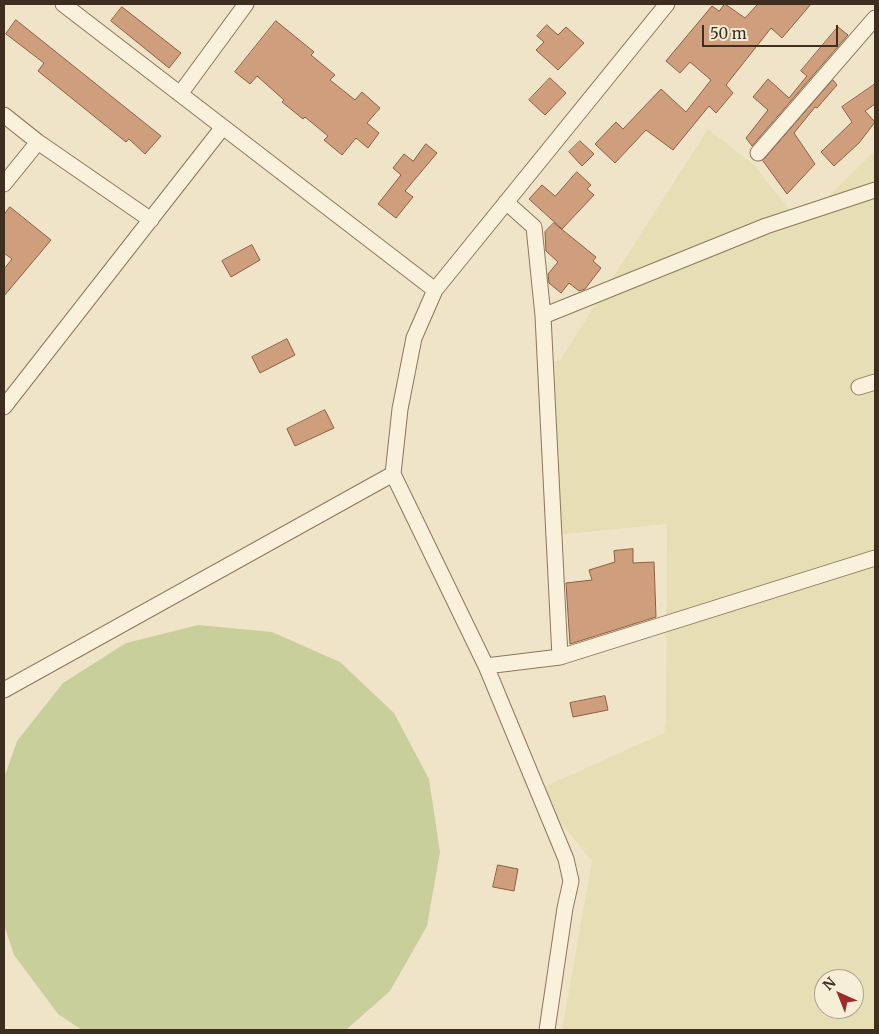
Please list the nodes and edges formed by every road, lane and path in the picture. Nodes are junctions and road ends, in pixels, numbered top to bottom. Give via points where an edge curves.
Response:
1 (63, 4) edge
2 (246, 4) edge
3 (667, 4) edge
4 (875, 18) edge
5 (180, 94) junction
6 (4, 115) edge
7 (223, 127) junction
8 (38, 142) junction
9 (758, 153) dead end
10 (4, 184) edge
11 (875, 190) edge
12 (506, 202) junction
13 (151, 220) junction
14 (434, 290) junction
15 (543, 316) junction
16 (875, 382) edge
17 (858, 387) dead end
18 (4, 407) edge
19 (393, 474) junction
20 (875, 558) edge
21 (560, 657) junction
22 (486, 666) junction
23 (4, 690) edge
24 (547, 1030) edge

1 - 5 street
2 - 5 street
3 - 12 street
4 - 9 street
5 - 7 street
6 - 8 street
7 - 13 street
7 - 14 street
8 - 10 street
8 - 13 street
11 - 15 street via 766,226
12 - 14 street
12 - 15 street via 534,227
13 - 18 street
14 - 19 street via 414,338 400,409
15 - 21 street
16 - 17 street
19 - 22 street
19 - 23 street
20 - 21 street
21 - 22 street
22 - 24 street via 566,859 571,881

